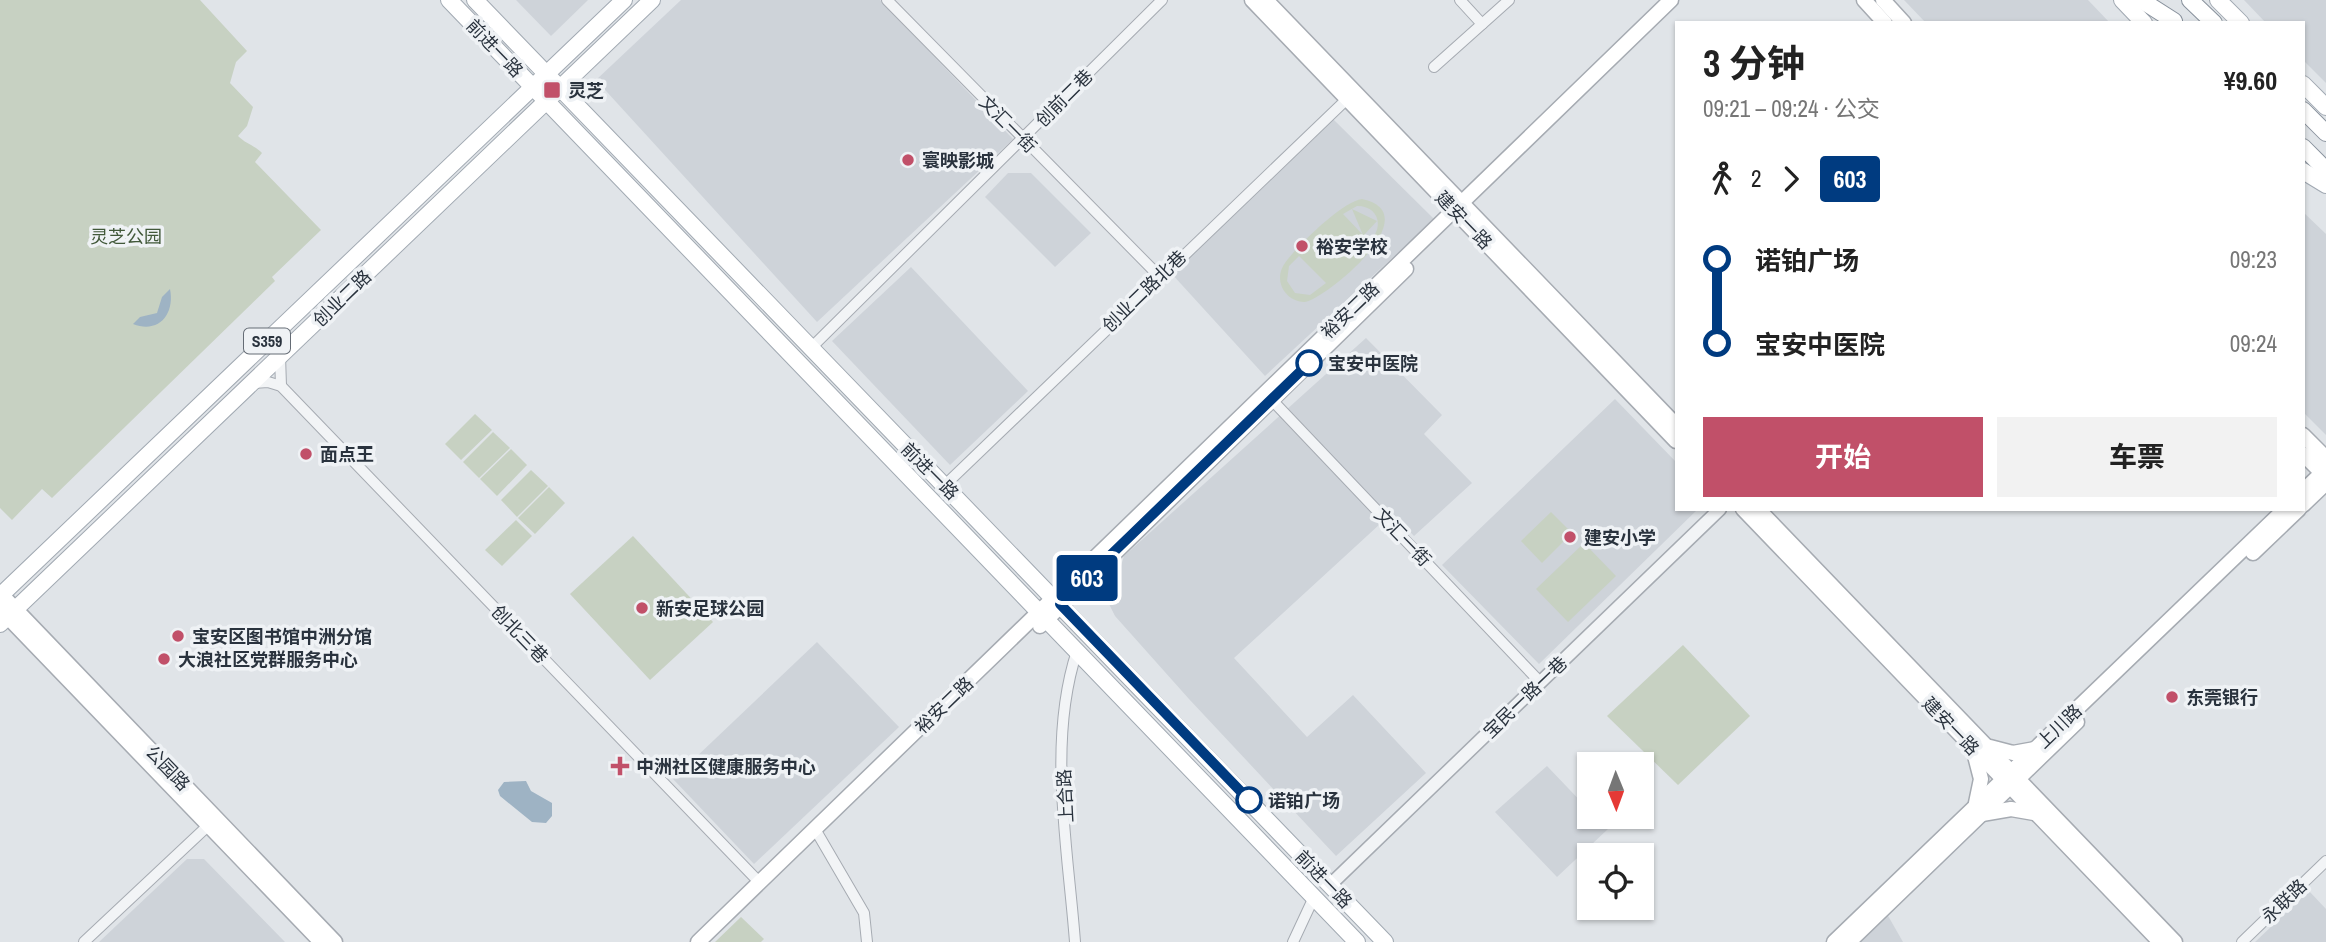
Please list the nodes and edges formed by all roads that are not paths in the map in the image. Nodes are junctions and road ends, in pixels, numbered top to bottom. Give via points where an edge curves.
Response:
1 (449, 0) edge
2 (475, 0) edge
3 (624, 0) edge
4 (652, 0) edge
5 (888, 0) edge
6 (1162, 0) edge
7 (1252, 0) edge
8 (1266, 0) edge
9 (1460, 0) edge
10 (1509, 0) edge
11 (1671, 0) edge
12 (1684, 0) edge
13 (1864, 0) edge
14 (1883, 0) edge
15 (2122, 0) edge
16 (2141, 0) edge
17 (2153, 0) edge
18 (2190, 0) edge
19 (2218, 0) edge
20 (1883, 21) edge
21 (1902, 21) edge
22 (2142, 21) edge
23 (2173, 21) edge
24 (2174, 21) edge
25 (2212, 21) edge
26 (2239, 21) edge
27 (1482, 24) junction
28 (1434, 67) dead end
29 (546, 74) junction
30 (2305, 86) edge
31 (532, 88) junction
32 (560, 89) junction
33 (1347, 99) junction
34 (546, 102) junction
35 (2326, 107) edge
36 (2305, 112) edge
37 (2326, 133) edge
38 (1023, 140) junction
39 (2305, 149) edge
40 (2326, 170) edge
41 (2305, 172) edge
42 (2326, 186) edge
43 (1461, 209) junction
44 (1159, 276) junction
45 (810, 349) junction
46 (280, 356) junction
47 (252, 383) junction
48 (281, 386) junction
49 (1268, 396) junction
50 (1675, 424) edge
51 (2305, 437) edge
52 (1675, 440) edge
53 (2305, 456) edge
54 (2326, 458) edge
55 (2325, 476) edge
56 (944, 486) junction
57 (2305, 490) edge
58 (958, 500) junction
59 (2305, 502) edge
60 (1718, 511) edge
61 (1745, 511) edge
62 (1760, 511) edge
63 (2282, 511) edge
64 (2297, 511) edge
65 (944, 513) junction
66 (1056, 600) junction
67 (4, 606) edge
68 (1044, 616) junction
69 (1077, 651) junction
70 (1540, 682) junction
71 (1979, 747) junction
72 (2038, 753) junction
73 (2011, 779) junction
74 (2039, 809) junction
75 (1978, 811) junction
76 (212, 822) junction
77 (818, 833) junction
78 (2326, 861) edge
79 (760, 883) junction
80 (1330, 885) junction
81 (1314, 897) junction
82 (84, 942) edge
83 (321, 942) edge
84 (335, 942) edge
85 (698, 942) edge
86 (711, 942) edge
87 (867, 942) edge
88 (1075, 942) edge
89 (1293, 942) edge
90 (1357, 942) edge
91 (1385, 942) edge
92 (1834, 942) edge
93 (1849, 942) edge
94 (2160, 942) edge
95 (2175, 942) edge
96 (2242, 942) edge

1 - 31 main road, 前进一路
2 - 29 main road, 前进一路
3 - 29 main road, 创业二路 / S359
4 - 32 main road, 创业二路 / S359
5 - 38 street, 文汇一街
6 - 38 street, 创前二巷
7 - 33 main road, 建安一路
8 - 43 main road, 建安一路
9 - 27 street
10 - 27 street
11 - 43 main road, 裕安二路
12 - 43 main road, 裕安二路
13 - 20 main road
14 - 21 main road
15 - 22 main road
16 - 23 main road
17 - 24 main road
18 - 25 main road
19 - 26 main road
27 - 28 street
29 - 31 main road, 创业二路 / S359
29 - 32 main road, 前进一路
30 - 35 main road
31 - 34 main road, 前进一路
31 - 67 main road, 创业二路 / S359
32 - 34 main road, 创业二路 / S359
32 - 45 main road, 前进一路
33 - 43 main road, 建安一路
33 - 44 street, 创业二路北巷
34 - 46 main road, 创业二路 / S359
34 - 65 main road, 前进一路
36 - 37 main road
38 - 44 street, 文汇一街
38 - 45 street, 创前二巷
39 - 40 main road
41 - 42 main road
43 - 49 main road, 裕安二路
43 - 50 main road, 建安一路
43 - 52 main road, 建安一路
44 - 56 street, 创业二路北巷
45 - 56 main road, 前进一路
46 - 47 main road, 创业二路 / S359
46 - 48 street
47 - 48 street
47 - 67 main road, 创业二路 / S359
48 - 79 street, 创北三巷
49 - 66 main road, 裕安二路
49 - 70 street, 文汇一街
51 - 54 main road
53 - 55 main road
55 - 57 main road
55 - 59 main road
56 - 58 main road, 前进一路
58 - 65 main road via 956,514
58 - 66 main road, 前进一路
60 - 70 street, 宝民一路一巷
61 - 71 main road, 建安一路
62 - 71 main road, 建安一路
63 - 72 main road, 上川路
64 - 72 main road, 上川路
65 - 68 main road, 前进一路
66 - 68 main road, 裕安二路
66 - 80 main road, 前进一路
67 - 76 main road, 公园路
68 - 69 main road, 前进一路
68 - 77 main road, 裕安二路
69 - 81 main road, 前进一路
69 - 88 street, 上合路 via 1068,678 1062,736
70 - 80 street, 宝民一路一巷
71 - 72 main road
71 - 73 main road, 建安一路
71 - 75 main road
72 - 73 main road, 上川路
72 - 74 main road
73 - 74 main road, 建安一路
73 - 75 main road, 上川路
74 - 75 main road
74 - 94 main road, 建安一路
74 - 95 main road, 建安一路
75 - 92 main road, 上川路
75 - 93 main road, 上川路
76 - 82 street
76 - 83 main road, 公园路
76 - 84 main road, 公园路
77 - 79 main road, 裕安二路
77 - 86 main road, 裕安二路
77 - 87 street via 864,913
78 - 96 street, 永联路
79 - 85 main road, 裕安二路
80 - 91 main road, 前进一路
81 - 89 street
81 - 90 main road, 前进一路

